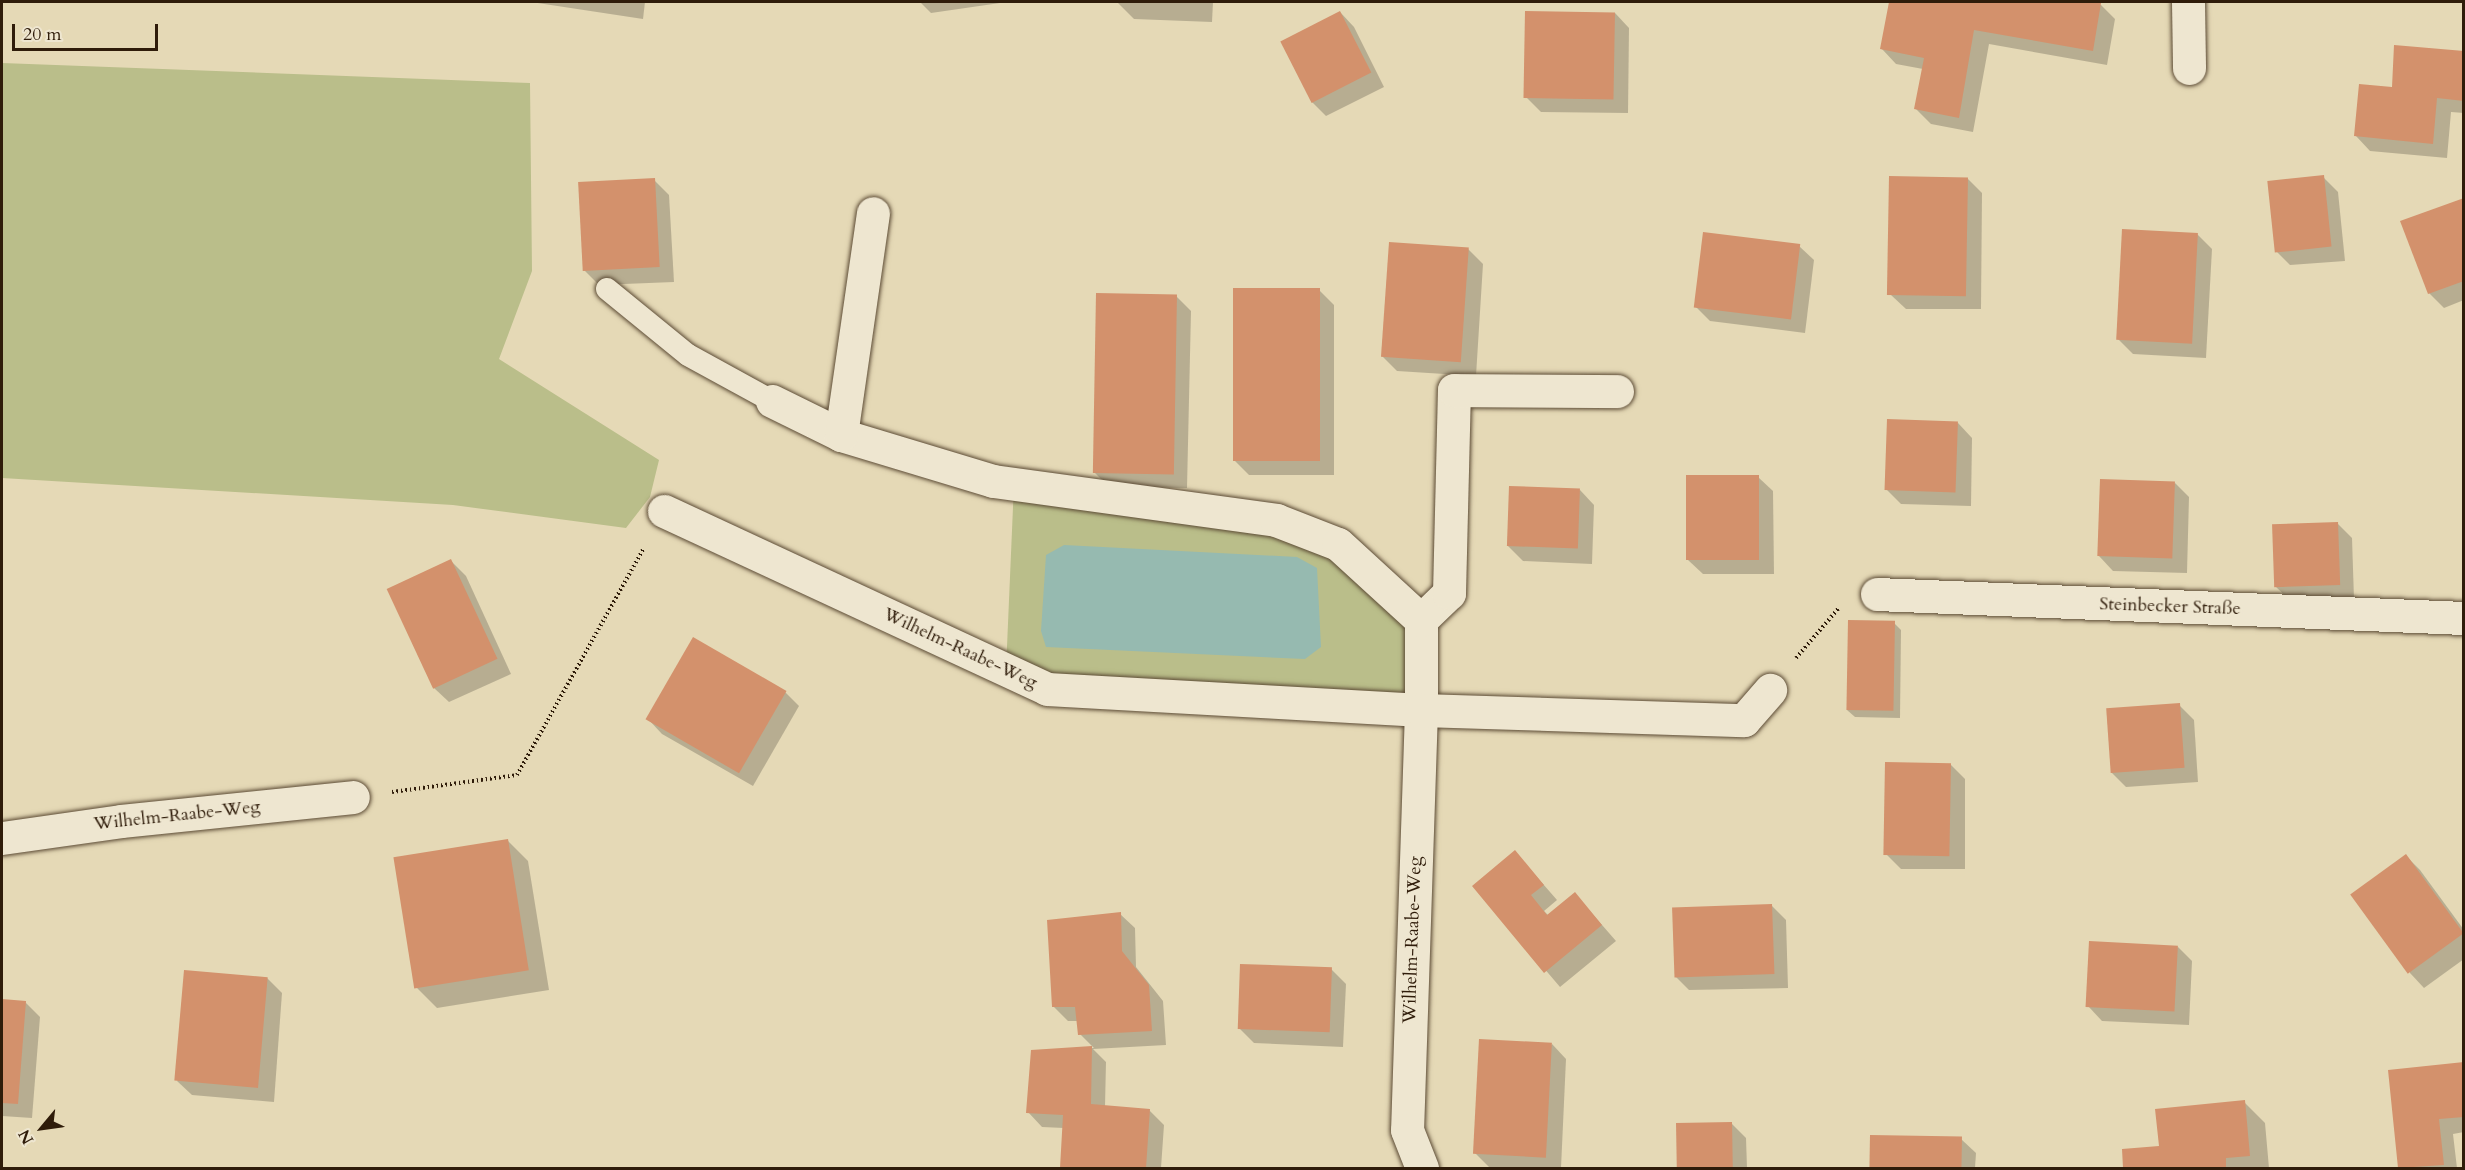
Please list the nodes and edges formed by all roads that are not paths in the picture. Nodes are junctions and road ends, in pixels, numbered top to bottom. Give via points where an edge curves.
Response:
1 (2188, 2) edge
2 (2189, 68) dead end
3 (873, 213) dead end
4 (607, 289) dead end
5 (1617, 391) dead end
6 (772, 401) joint
7 (841, 435) junction
8 (664, 511) road end
9 (1877, 594) road end
10 (2463, 618) edge
11 (1421, 620) junction
12 (1770, 690) road end
13 (1421, 710) junction
14 (353, 797) road end
15 (2, 838) edge
16 (1422, 1168) edge

1 - 2 street
3 - 7 street
4 - 6 lane via 688,355
5 - 11 street via 1454,390 1449,592
6 - 7 street
7 - 11 street via 993,481 1276,520 1338,544
8 - 13 street, Wilhelm-Raabe-Weg via 1047,689
9 - 10 street, Steinbecker Straße
11 - 13 street, Wilhelm-Raabe-Weg
12 - 13 street, Wilhelm-Raabe-Weg via 1744,720
13 - 16 street, Wilhelm-Raabe-Weg via 1407,1130
14 - 15 street, Wilhelm-Raabe-Weg

